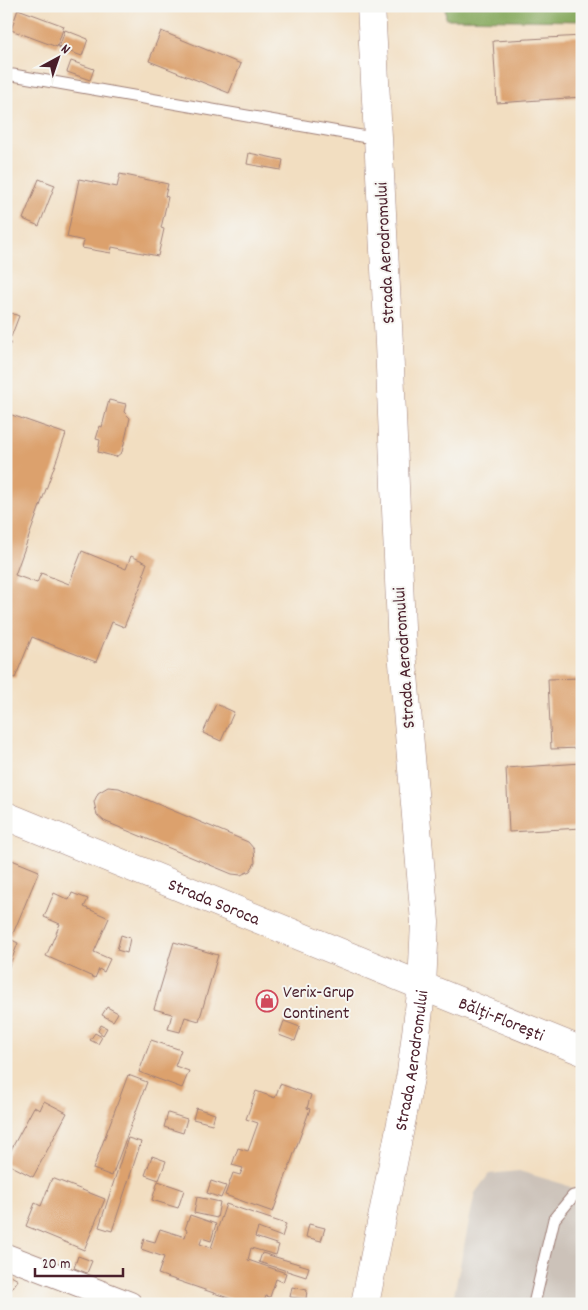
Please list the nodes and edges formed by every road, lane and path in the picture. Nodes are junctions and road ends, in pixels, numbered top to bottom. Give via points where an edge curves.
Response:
1 (371, 6) edge
2 (6, 76) edge
3 (378, 139) junction
4 (6, 816) edge
5 (422, 986) junction
6 (582, 1051) edge
7 (582, 1194) edge
8 (6, 1256) edge
9 (130, 1304) edge
10 (365, 1304) edge
11 (534, 1304) edge

1 - 3 main road, Strada Aerodromului
2 - 3 lane via 22,76
3 - 5 main road, Strada Aerodromului via 402,651 424,922
4 - 5 main road, Strada Soroca
5 - 6 main road, Bălți-Florești
5 - 10 main road, Strada Aerodromului via 411,1073
7 - 11 lane via 573,1196 554,1219
8 - 9 street

